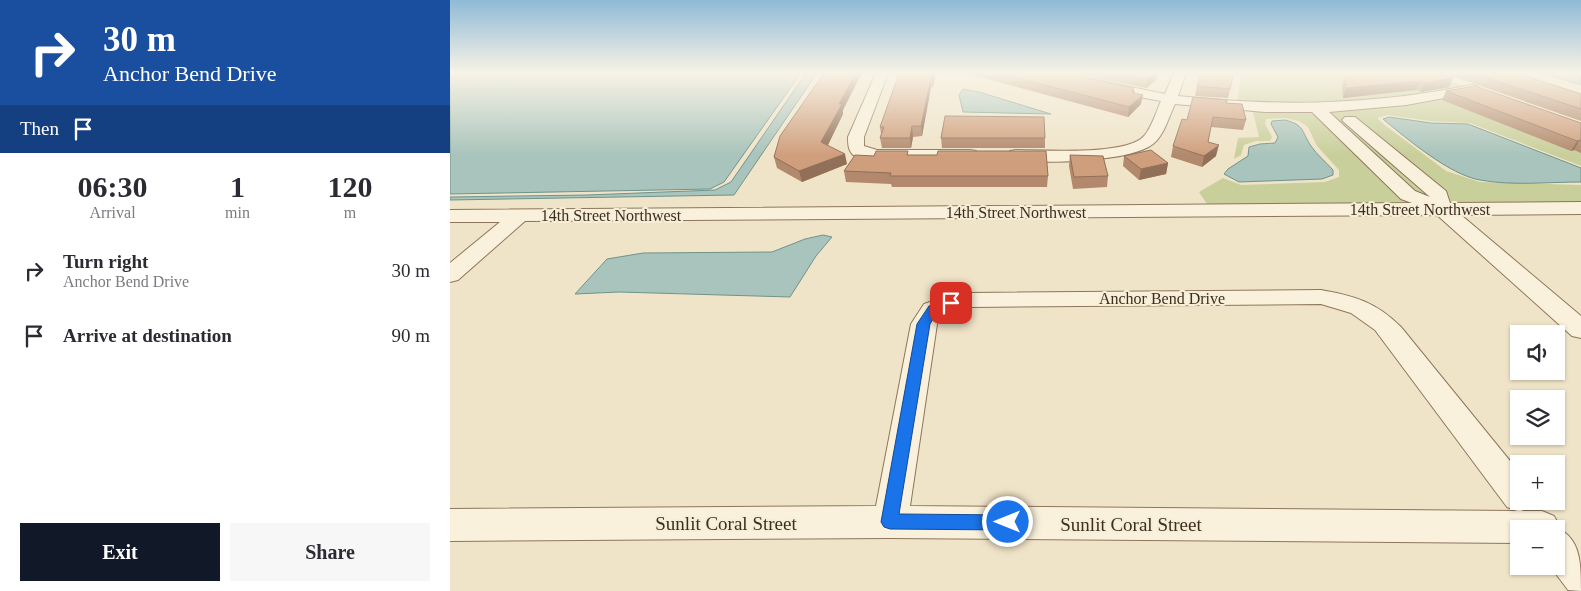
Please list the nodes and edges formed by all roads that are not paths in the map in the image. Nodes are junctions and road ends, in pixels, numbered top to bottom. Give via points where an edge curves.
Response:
1 (871, 101) edge
2 (1167, 101) edge
3 (1185, 101) edge
4 (1262, 101) edge
5 (1407, 101) edge
6 (1322, 104) junction
7 (1267, 108) junction
8 (984, 155) edge
9 (1003, 155) edge
10 (1581, 208) edge
11 (1442, 209) junction
12 (450, 216) edge
13 (518, 216) junction
14 (450, 276) edge
15 (1581, 330) edge
16 (1510, 485) edge
17 (890, 522) junction
18 (450, 525) edge
19 (1510, 526) edge
20 (1565, 557) edge
21 (1581, 577) edge

1 - 8 street via 856,138 856,148 862,153
2 - 9 street via 1149,140 1126,150 1100,155
3 - 7 street
4 - 7 street
5 - 6 street
6 - 7 street
6 - 11 street via 1408,195
10 - 11 street, 14th Street Northwest
11 - 13 street, 14th Street Northwest
11 - 15 street
12 - 13 street, 14th Street Northwest
13 - 14 street
16 - 17 street, Anchor Bend Drive via 1392,333 1377,316 1349,302 1321,297 972,300 933,309 924,324
17 - 18 street, Sunlit Coral Street
17 - 19 street, Sunlit Coral Street
20 - 21 street

